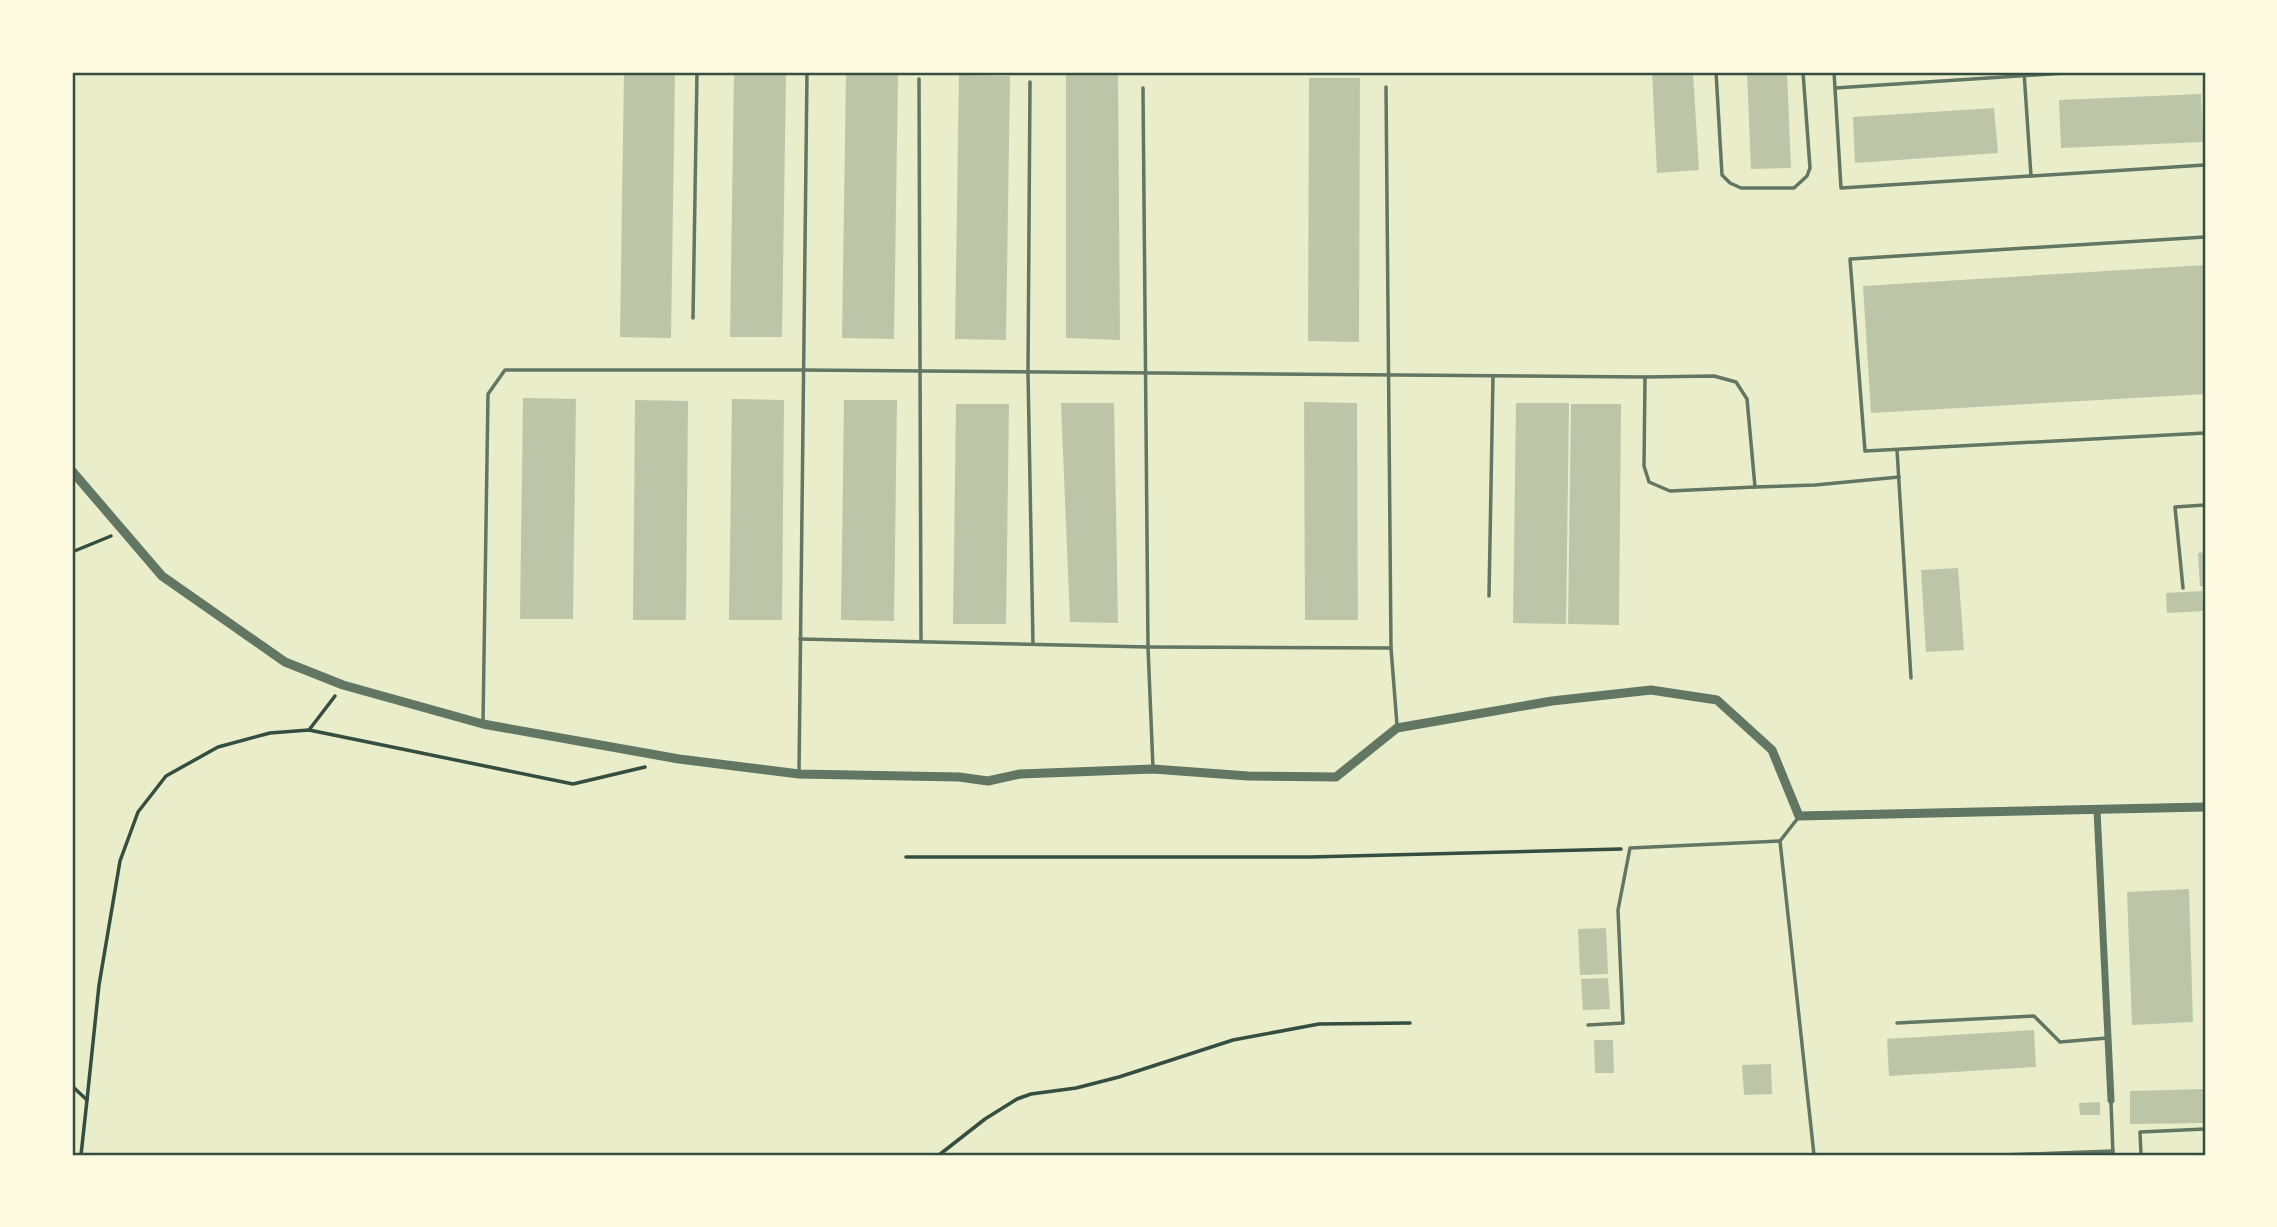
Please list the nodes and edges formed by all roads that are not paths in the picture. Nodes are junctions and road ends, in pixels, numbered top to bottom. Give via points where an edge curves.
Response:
1 (697, 72) edge
2 (807, 72) edge
3 (1716, 72) edge
4 (1803, 72) edge
5 (1834, 72) edge
6 (2080, 72) edge
7 (2024, 74) edge
8 (919, 79) dead end
9 (1030, 82) dead end
10 (1386, 87) dead end
11 (1143, 88) dead end
12 (1835, 88) junction
13 (2205, 165) edge
14 (2031, 176) junction
15 (2205, 237) edge
16 (693, 317) dead end
17 (802, 370) junction
18 (919, 372) junction
19 (1028, 373) junction
20 (1144, 373) junction
21 (1387, 374) junction
22 (1493, 376) junction
23 (1645, 377) junction
24 (2205, 433) edge
25 (1897, 450) junction
26 (72, 471) edge
27 (1899, 477) junction
28 (1755, 487) junction
29 (2205, 505) edge
30 (2182, 588) dead end
31 (1489, 596) dead end
32 (800, 639) junction
33 (921, 641) junction
34 (1033, 644) junction
35 (1148, 648) junction
36 (1391, 648) junction
37 (1911, 678) dead end
38 (483, 724) junction
39 (1397, 728) junction
40 (1153, 769) junction
41 (799, 774) junction
42 (2205, 807) edge
43 (2097, 810) junction
44 (1799, 816) junction
45 (1780, 841) junction
46 (1897, 1023) dead end
47 (1588, 1025) dead end
48 (2109, 1038) junction
49 (2111, 1100) joint
50 (2205, 1129) edge
51 (2113, 1153) edge
52 (1814, 1155) edge
53 (2002, 1155) edge
54 (2141, 1155) edge

1 - 16 lane
2 - 17 lane
3 - 4 lane via 1723,175 1741,188 1794,188 1807,176
5 - 12 lane
6 - 7 lane
7 - 12 lane
7 - 14 lane
8 - 18 lane
9 - 19 lane
10 - 21 lane
11 - 20 lane
12 - 14 lane via 1841,188
13 - 14 lane
15 - 25 lane via 1850,259 1865,451
17 - 18 lane
17 - 32 lane
17 - 38 lane via 505,370 488,394
18 - 19 lane
18 - 33 lane
19 - 20 lane
19 - 34 lane
20 - 21 lane
20 - 35 lane
21 - 22 lane
21 - 36 lane
22 - 23 lane
22 - 31 lane
23 - 28 lane via 1714,376 1736,382 1747,399
23 - 28 lane via 1644,466 1649,482 1670,491
24 - 25 lane
25 - 27 lane
26 - 38 street via 162,576 285,662 343,685
27 - 28 lane
27 - 37 lane
29 - 30 lane via 2175,507
32 - 33 lane
32 - 41 lane
33 - 34 lane
34 - 35 lane
35 - 36 lane
35 - 40 lane
36 - 39 lane
38 - 41 street via 680,759
39 - 40 street via 1336,776
39 - 44 street via 1552,701 1651,690 1717,699 1772,750
40 - 41 street via 1020,774 988,781
42 - 43 street
43 - 44 street
43 - 48 street
44 - 45 lane
45 - 47 lane via 1630,848 1618,909 1623,1023
45 - 52 lane
46 - 48 lane via 2034,1016 2060,1042
48 - 49 street
49 - 51 lane
50 - 54 lane via 2140,1132
51 - 53 lane

